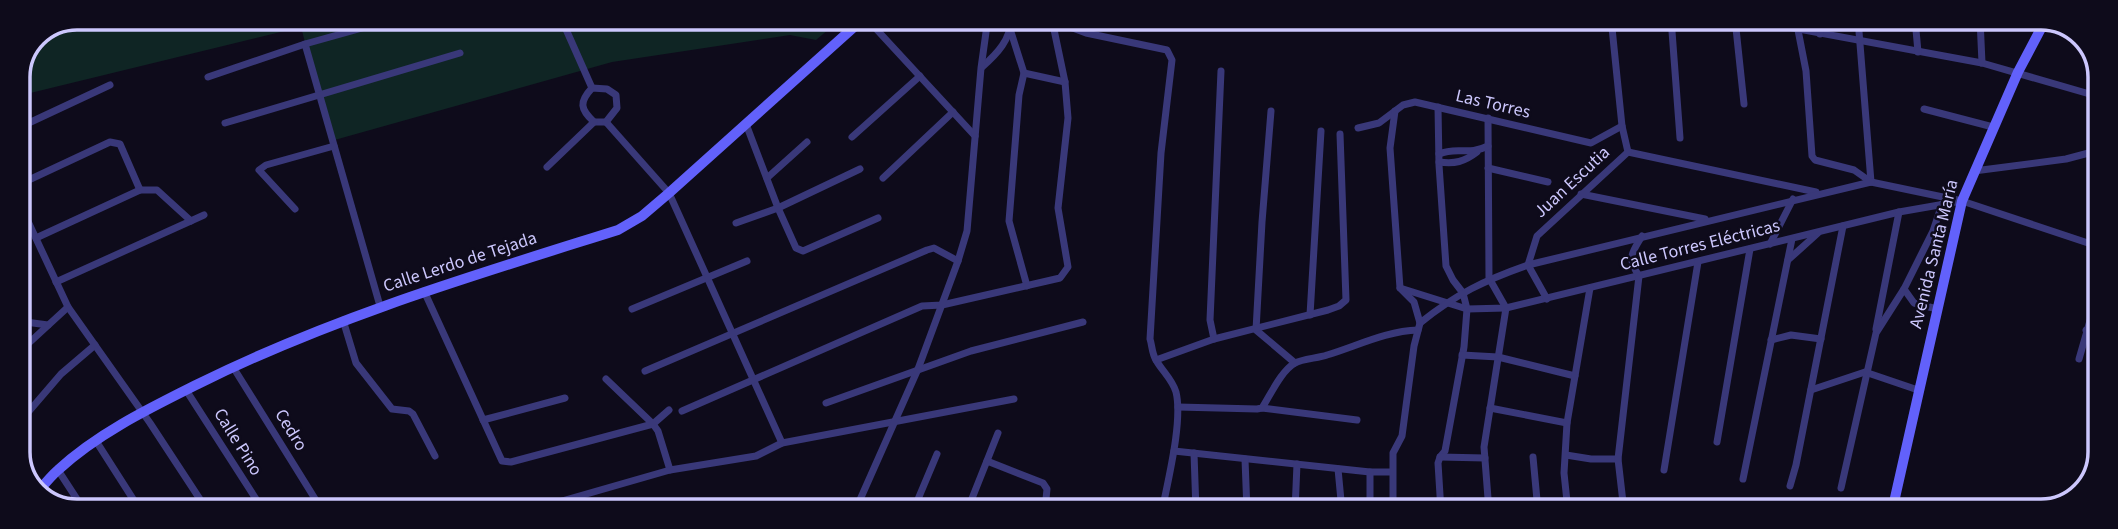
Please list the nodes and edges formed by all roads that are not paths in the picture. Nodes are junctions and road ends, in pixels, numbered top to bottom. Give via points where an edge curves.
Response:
1 (355, 30) edge
2 (566, 30) edge
3 (852, 30) edge
4 (876, 30) edge
5 (986, 30) edge
6 (1052, 30) edge
7 (1078, 30) edge
8 (1612, 30) edge
9 (1672, 30) edge
10 (1736, 30) edge
11 (1798, 30) joint
12 (1820, 30) edge
13 (1859, 30) edge
14 (1916, 30) edge
15 (1980, 30) edge
16 (2040, 30) edge
17 (1011, 32) joint
18 (1821, 34) junction
19 (1860, 42) junction
20 (305, 44) junction
21 (1918, 52) junction
22 (460, 53) dead end
23 (1982, 63) junction
24 (981, 68) junction
25 (1220, 71) dead end
26 (2018, 72) junction
27 (1024, 73) junction
28 (920, 76) junction
29 (208, 77) dead end
30 (1065, 82) junction
31 (110, 85) dead end
32 (592, 88) junction
33 (2088, 93) edge
34 (320, 95) junction
35 (1744, 104) dead end
36 (1438, 107) junction
37 (1924, 109) dead end
38 (1271, 111) dead end
39 (1395, 111) junction
40 (953, 112) junction
41 (1488, 118) junction
42 (30, 122) edge
43 (594, 122) junction
44 (606, 122) junction
45 (225, 123) dead end
46 (746, 124) junction
47 (1622, 125) junction
48 (1993, 127) junction
49 (1358, 128) dead end
50 (1321, 131) dead end
51 (1340, 134) dead end
52 (975, 135) junction
53 (852, 137) dead end
54 (1680, 138) dead end
55 (807, 142) dead end
56 (334, 146) junction
57 (1488, 146) junction
58 (1479, 151) junction
59 (1628, 152) junction
60 (2088, 153) edge
61 (1439, 158) junction
62 (547, 167) dead end
63 (1488, 168) junction
64 (860, 169) dead end
65 (1974, 171) junction
66 (767, 178) junction
67 (883, 178) dead end
68 (30, 179) edge
69 (1548, 182) dead end
70 (1871, 182) junction
71 (140, 190) junction
72 (669, 193) junction
73 (1821, 193) junction
74 (1581, 194) junction
75 (1793, 200) junction
76 (1962, 201) junction
77 (1942, 204) junction
78 (295, 208) dead end
79 (778, 208) junction
80 (1899, 212) junction
81 (204, 215) dead end
82 (878, 218) dead end
83 (1709, 220) junction
84 (191, 221) junction
85 (736, 223) dead end
86 (30, 225) edge
87 (1843, 226) junction
88 (1818, 232) junction
89 (1642, 236) junction
90 (36, 238) junction
91 (1792, 239) junction
92 (2088, 243) edge
93 (1770, 244) junction
94 (1751, 249) junction
95 (747, 261) dead end
96 (958, 261) junction
97 (1787, 261) junction
98 (1698, 262) junction
99 (1528, 265) junction
100 (708, 276) junction
101 (1639, 276) junction
102 (1489, 278) junction
103 (56, 282) junction
104 (1027, 286) junction
105 (1400, 288) junction
106 (1590, 289) junction
107 (1904, 289) junction
108 (424, 291) junction
109 (1463, 293) junction
110 (1548, 299) junction
111 (1446, 302) junction
112 (942, 305) junction
113 (380, 306) junction
114 (68, 307) junction
115 (1506, 308) junction
116 (632, 309) dead end
117 (1467, 309) junction
118 (1937, 309) junction
119 (1310, 315) junction
120 (343, 320) junction
121 (1083, 322) dead end
122 (30, 323) edge
123 (2088, 324) edge
124 (48, 325) junction
125 (1419, 326) junction
126 (1256, 330) junction
127 (2086, 330) joint
128 (734, 333) junction
129 (1876, 333) junction
130 (1821, 339) junction
131 (1214, 340) junction
132 (1771, 340) junction
133 (30, 342) edge
134 (95, 345) junction
135 (1462, 355) junction
136 (1498, 357) junction
137 (2079, 359) dead end
138 (1156, 360) junction
139 (1295, 363) junction
140 (233, 367) junction
141 (918, 369) junction
142 (645, 371) dead end
143 (1865, 372) junction
144 (1575, 376) junction
145 (606, 379) dead end
146 (755, 380) junction
147 (186, 390) junction
148 (1811, 390) junction
149 (1918, 390) junction
150 (565, 398) dead end
151 (1014, 399) dead end
152 (826, 402) dead end
153 (1178, 407) junction
154 (1262, 408) junction
155 (1490, 408) junction
156 (30, 410) edge
157 (669, 410) dead end
158 (682, 411) dead end
159 (142, 412) junction
160 (483, 420) junction
161 (1357, 420) dead end
162 (897, 421) junction
163 (1567, 423) junction
164 (653, 424) junction
165 (998, 433) dead end
166 (96, 441) junction
167 (1717, 442) dead end
168 (782, 443) junction
169 (1174, 451) junction
170 (1194, 453) junction
171 (937, 454) dead end
172 (1566, 455) junction
173 (435, 456) dead end
174 (1440, 457) junction
175 (1533, 457) dead end
176 (1485, 458) junction
177 (1245, 459) junction
178 (1618, 459) junction
179 (987, 461) junction
180 (1297, 464) junction
181 (1338, 469) junction
182 (58, 470) junction
183 (670, 470) junction
184 (1664, 470) dead end
185 (1370, 472) junction
186 (1392, 472) junction
187 (1743, 479) dead end
188 (1790, 485) dead end
189 (44, 486) edge
190 (1840, 488) dead end
191 (77, 499) edge
192 (133, 499) edge
193 (200, 499) edge
194 (255, 499) edge
195 (315, 499) edge
196 (566, 499) edge
197 (861, 499) edge
198 (919, 499) edge
199 (972, 499) edge
200 (1046, 499) edge
201 (1165, 499) edge
202 (1196, 499) edge
203 (1247, 499) edge
204 (1296, 499) edge
205 (1341, 499) edge
206 (1370, 499) edge
207 (1393, 499) edge
208 (1440, 499) edge
209 (1488, 499) edge
210 (1537, 499) edge
211 (1567, 499) edge
212 (1623, 499) edge
213 (1895, 499) edge

1 - 20 street
2 - 32 street
3 - 46 main road, Calle Lerdo de Tejada
4 - 28 street
5 - 24 street
6 - 30 street
7 - 138 street via 1167,50 1172,60 1161,153 1150,339
8 - 47 street, Juan Escutia
9 - 54 street
10 - 35 street
11 - 18 street
11 - 70 street via 1812,156 1854,170
12 - 18 street
13 - 19 street
14 - 21 street
15 - 23 street
16 - 26 main road, Avenida Santa María
17 - 24 street
17 - 27 street
18 - 19 street
19 - 21 street
19 - 70 street
20 - 29 street
20 - 34 street
21 - 23 street
22 - 34 street
23 - 26 street
24 - 52 street
25 - 131 street via 1210,320
26 - 33 street
26 - 48 main road, Avenida Santa María
27 - 30 street
27 - 104 street via 1009,221
28 - 40 street
28 - 53 street
30 - 104 street via 1068,118 1058,208 1068,267 1060,278
31 - 42 street
32 - 43 street via 582,103
32 - 44 street via 616,95 617,108
34 - 45 street
34 - 56 street
36 - 39 street, Las Torres via 1415,102
36 - 41 street, Las Torres
36 - 61 street
37 - 48 street
38 - 126 street
39 - 49 street, Las Torres via 1378,123
39 - 105 street via 1390,148
40 - 52 street
40 - 67 street
41 - 47 street, Las Torres via 1591,143
41 - 57 street
43 - 44 street
43 - 62 street
44 - 72 street
46 - 66 street
46 - 72 main road, Calle Lerdo de Tejada
47 - 59 street, Juan Escutia
48 - 65 main road, Avenida Santa María
50 - 119 street
51 - 119 street via 1348,294 1339,306
52 - 96 street via 967,231
55 - 66 street
56 - 78 street via 259,170
56 - 113 street
57 - 58 street
57 - 63 street
58 - 61 street via 1452,149
58 - 61 street via 1453,164
59 - 73 street
59 - 74 street, Juan Escutia
60 - 65 street
61 - 109 street via 1446,266
63 - 69 street
63 - 102 street
64 - 79 street
65 - 76 main road, Avenida Santa María
66 - 79 street
68 - 71 street via 117,142
70 - 73 street, Calle Torres Eléctricas
70 - 76 street
71 - 84 street via 157,190
71 - 90 street
72 - 100 street
72 - 108 main road, Calle Lerdo de Tejada via 618,230
73 - 75 street, Calle Torres Eléctricas
74 - 83 street
74 - 99 street, Juan Escutia via 1537,236
75 - 83 street, Calle Torres Eléctricas
75 - 93 street
76 - 77 street, Calle Torres Eléctricas
76 - 92 street
76 - 118 main road, Avenida Santa María
77 - 80 street, Calle Torres Eléctricas
77 - 107 street
79 - 82 street via 796,248 803,251
79 - 85 street
80 - 87 street, Calle Torres Eléctricas
80 - 129 street
81 - 84 street
83 - 89 street, Calle Torres Eléctricas
84 - 103 street
86 - 90 street
87 - 88 street, Calle Torres Eléctricas
87 - 130 street
88 - 91 street, Calle Torres Eléctricas
88 - 97 street
89 - 99 street, Calle Torres Eléctricas
89 - 101 street via 1630,264
90 - 103 street
91 - 93 street, Calle Torres Eléctricas
91 - 97 street
93 - 94 street, Calle Torres Eléctricas
94 - 98 street, Calle Torres Eléctricas
94 - 167 street
95 - 100 street
96 - 112 street
96 - 128 street via 934,248 927,250
97 - 132 street
98 - 101 street, Calle Torres Eléctricas
98 - 184 street
99 - 102 street, Calle Torres Eléctricas
99 - 110 street
100 - 116 street
100 - 128 street
101 - 106 street, Calle Torres Eléctricas
101 - 178 street
102 - 109 street, Calle Torres Eléctricas
102 - 115 street
103 - 114 street
104 - 112 street
105 - 111 street, Calle Torres Eléctricas
105 - 125 street via 1415,302
106 - 110 street, Calle Torres Eléctricas
106 - 144 street
107 - 118 street via 1914,303
107 - 129 street
108 - 113 main road, Calle Lerdo de Tejada
108 - 160 street
109 - 111 street, Calle Torres Eléctricas
109 - 117 street
110 - 115 street, Calle Torres Eléctricas
111 - 117 street, Calle Torres Eléctricas
111 - 125 street, Calle Torres Eléctricas
112 - 141 street
112 - 146 street via 922,306
113 - 120 main road, Calle Lerdo de Tejada
114 - 124 street
114 - 134 street
115 - 117 street, Calle Torres Eléctricas
115 - 136 street
117 - 135 street
118 - 149 main road, Avenida Santa María
119 - 126 street
120 - 140 main road, Calle Lerdo de Tejada
120 - 173 street via 356,363 392,409 413,414
121 - 141 street
122 - 124 street
123 - 127 street
124 - 133 street
125 - 139 street
125 - 186 street
126 - 131 street
126 - 139 street
127 - 137 street
128 - 142 street
128 - 146 street
129 - 143 street
130 - 132 street via 1791,335
130 - 148 street
131 - 138 street
132 - 187 street
134 - 156 street via 61,374
134 - 159 street
135 - 136 street
135 - 174 street via 1445,451
136 - 144 street
136 - 155 street
138 - 153 street via 1175,390
139 - 154 street
140 - 147 main road, Calle Lerdo de Tejada
140 - 195 street, Cedro
141 - 152 street
141 - 162 street
143 - 148 street
143 - 149 street
143 - 190 street
144 - 163 street
145 - 164 street
146 - 158 street
146 - 168 street
147 - 159 main road, Calle Lerdo de Tejada
147 - 194 street, Calle Pino
148 - 188 street
149 - 213 main road, Avenida Santa María
150 - 160 street
151 - 162 street
153 - 154 street
153 - 169 street
154 - 161 street
155 - 163 street
155 - 176 street
157 - 164 street
159 - 166 main road, Calle Lerdo de Tejada
159 - 193 street
160 - 164 street via 502,461 511,462
162 - 168 street
162 - 197 street
163 - 172 street
164 - 183 street
165 - 179 street
166 - 182 main road, Calle Lerdo de Tejada
166 - 192 street
168 - 183 street via 756,456
169 - 170 street
169 - 201 street
170 - 177 street
170 - 202 street
171 - 198 street
172 - 178 street
172 - 211 street
174 - 176 street
174 - 208 street
175 - 210 street
176 - 209 street
177 - 180 street
177 - 203 street
178 - 212 street
179 - 199 street
179 - 200 street via 1043,483
180 - 181 street
180 - 204 street
181 - 185 street
181 - 205 street
182 - 189 main road, Calle Lerdo de Tejada
182 - 191 street
183 - 196 street
185 - 186 street
185 - 206 street
186 - 207 street

